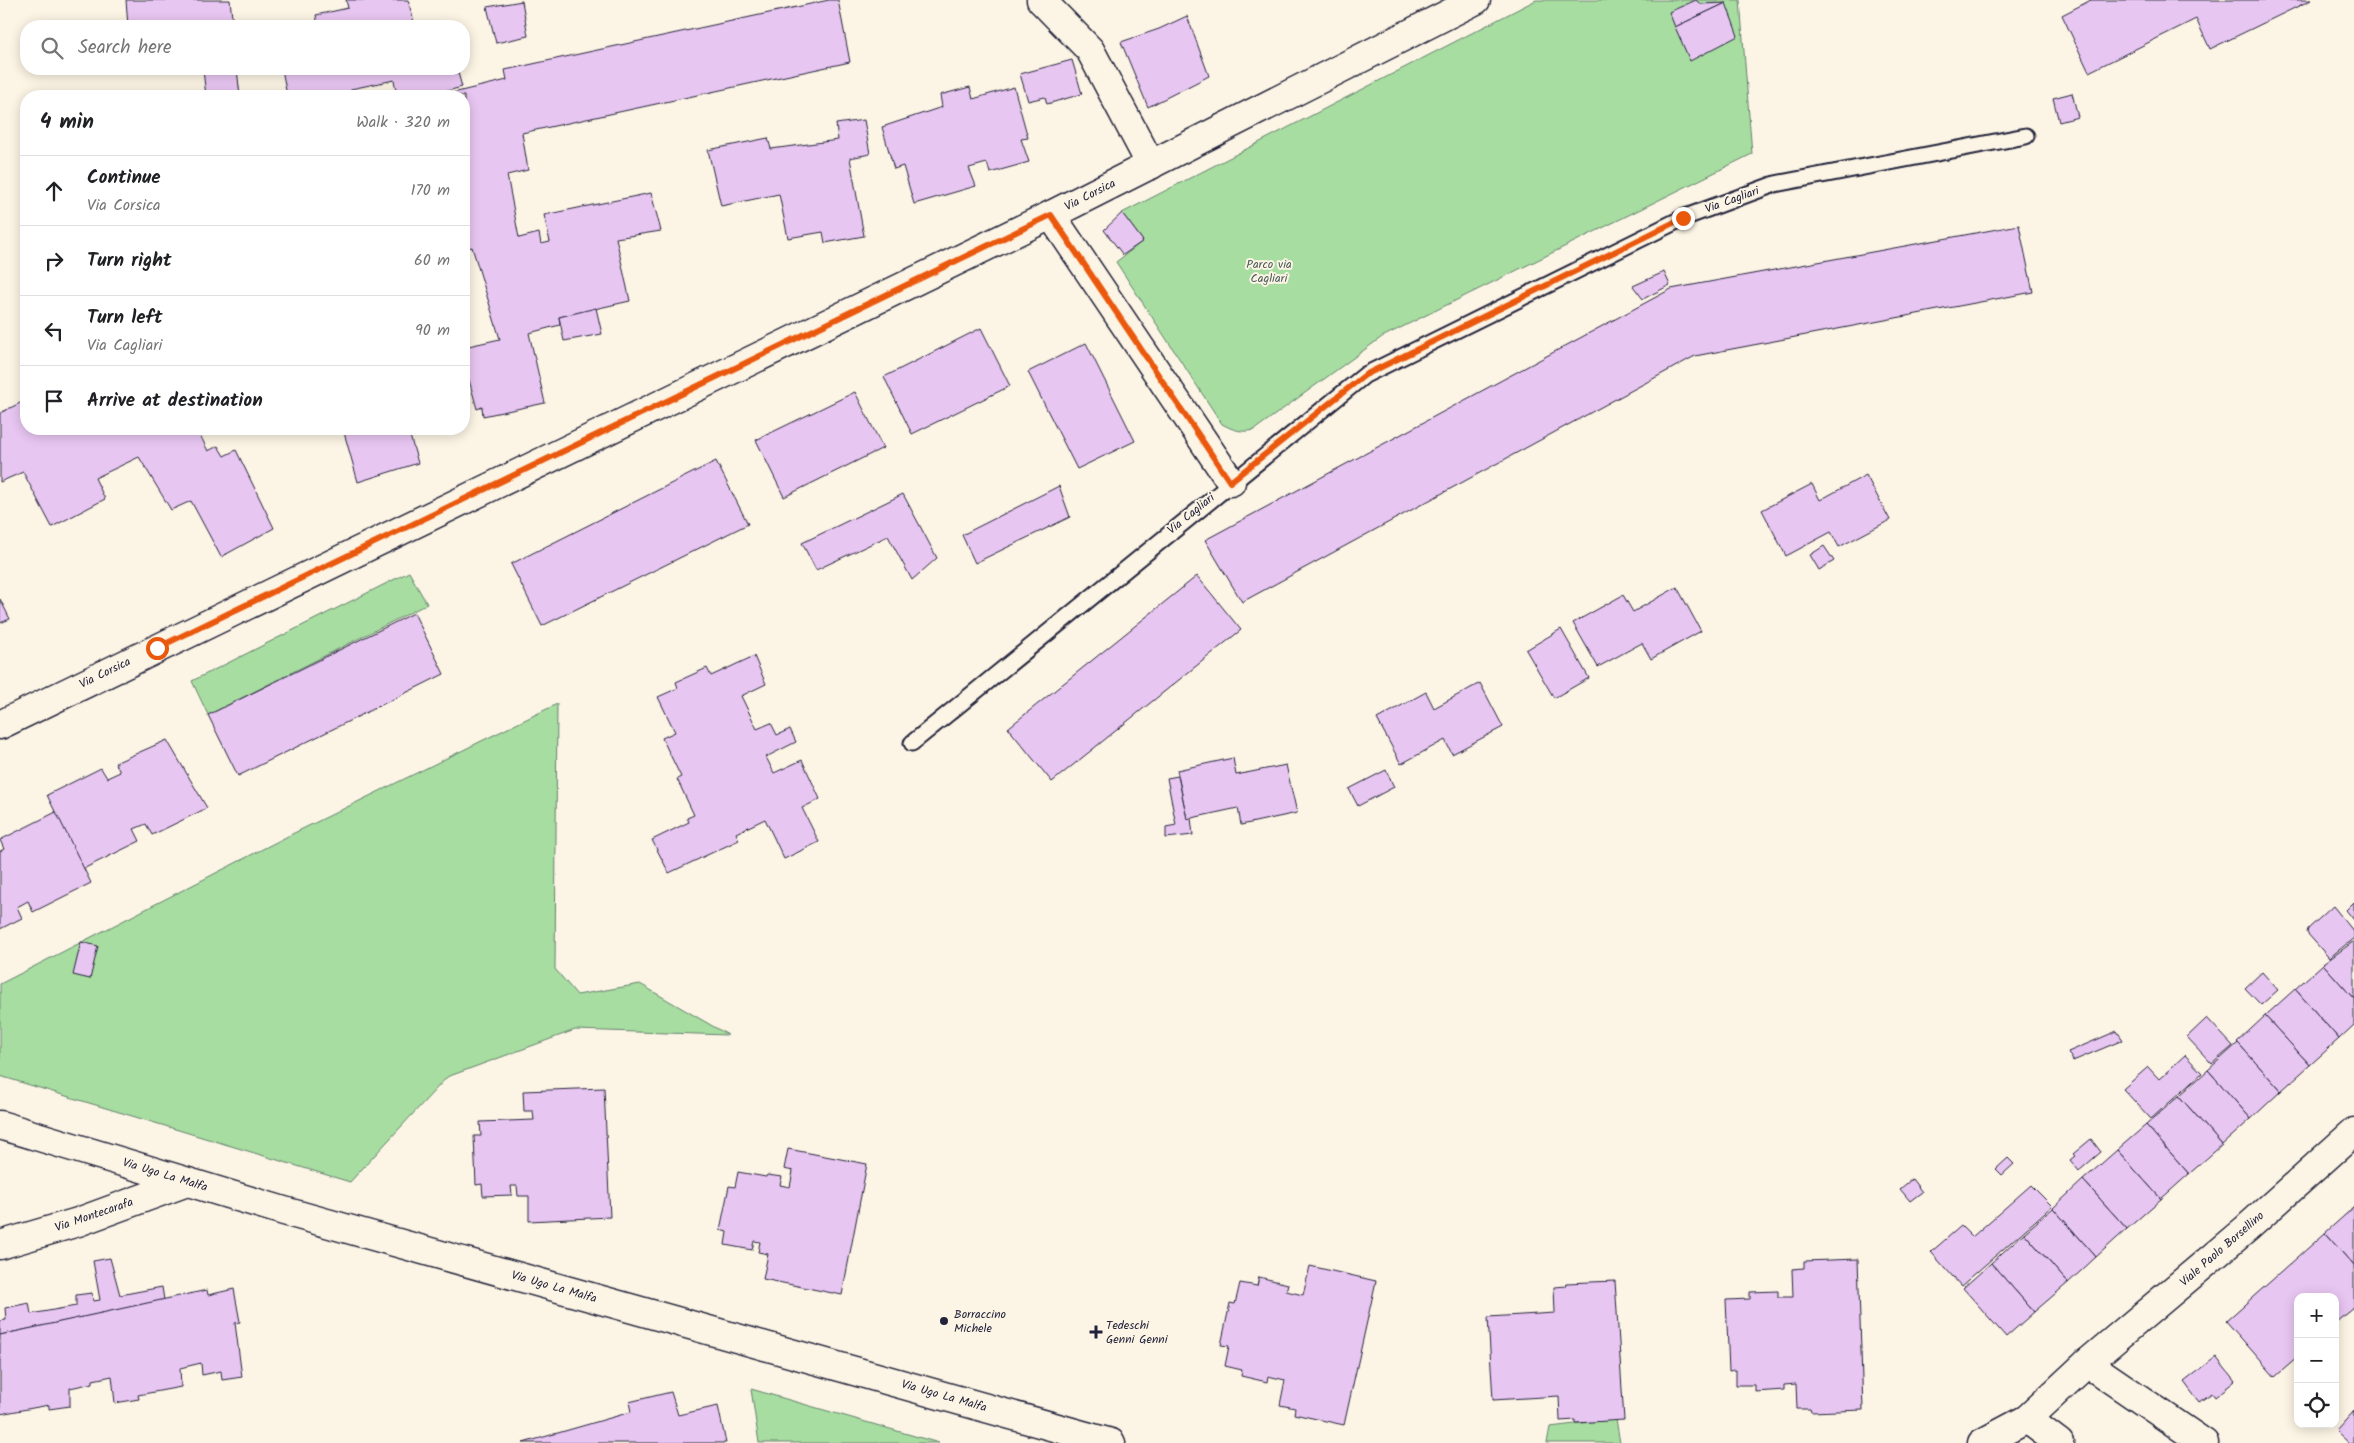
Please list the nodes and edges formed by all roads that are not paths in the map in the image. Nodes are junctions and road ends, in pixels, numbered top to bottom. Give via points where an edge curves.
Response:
1 (1041, 0) edge
2 (1476, 0) edge
3 (2026, 136) dead end
4 (1151, 165) junction
5 (1051, 215) junction
6 (1230, 482) junction
7 (0, 724) edge
8 (912, 743) dead end
9 (0, 1125) edge
10 (2354, 1132) edge
11 (187, 1182) junction
12 (0, 1245) edge
13 (2087, 1363) junction
14 (2027, 1419) junction
15 (1111, 1443) edge
16 (1982, 1443) edge
17 (2059, 1443) edge
18 (2204, 1443) edge

1 - 4 street via 1090,50
2 - 4 street, Via Corsica
3 - 6 lane, Via Cagliari via 1775,184 1683,218 1365,375
4 - 5 street, Via Corsica
5 - 6 street
5 - 7 street, Via Corsica
6 - 8 lane, Via Cagliari
9 - 11 street, Via Ugo La Malfa
10 - 13 street, Viale Paolo Borsellino
11 - 12 street, Via Montecarafa via 78,1222
11 - 15 street, Via Ugo La Malfa
13 - 14 street, Viale Paolo Borsellino
13 - 18 street
14 - 16 street, Viale Paolo Borsellino
14 - 17 street

